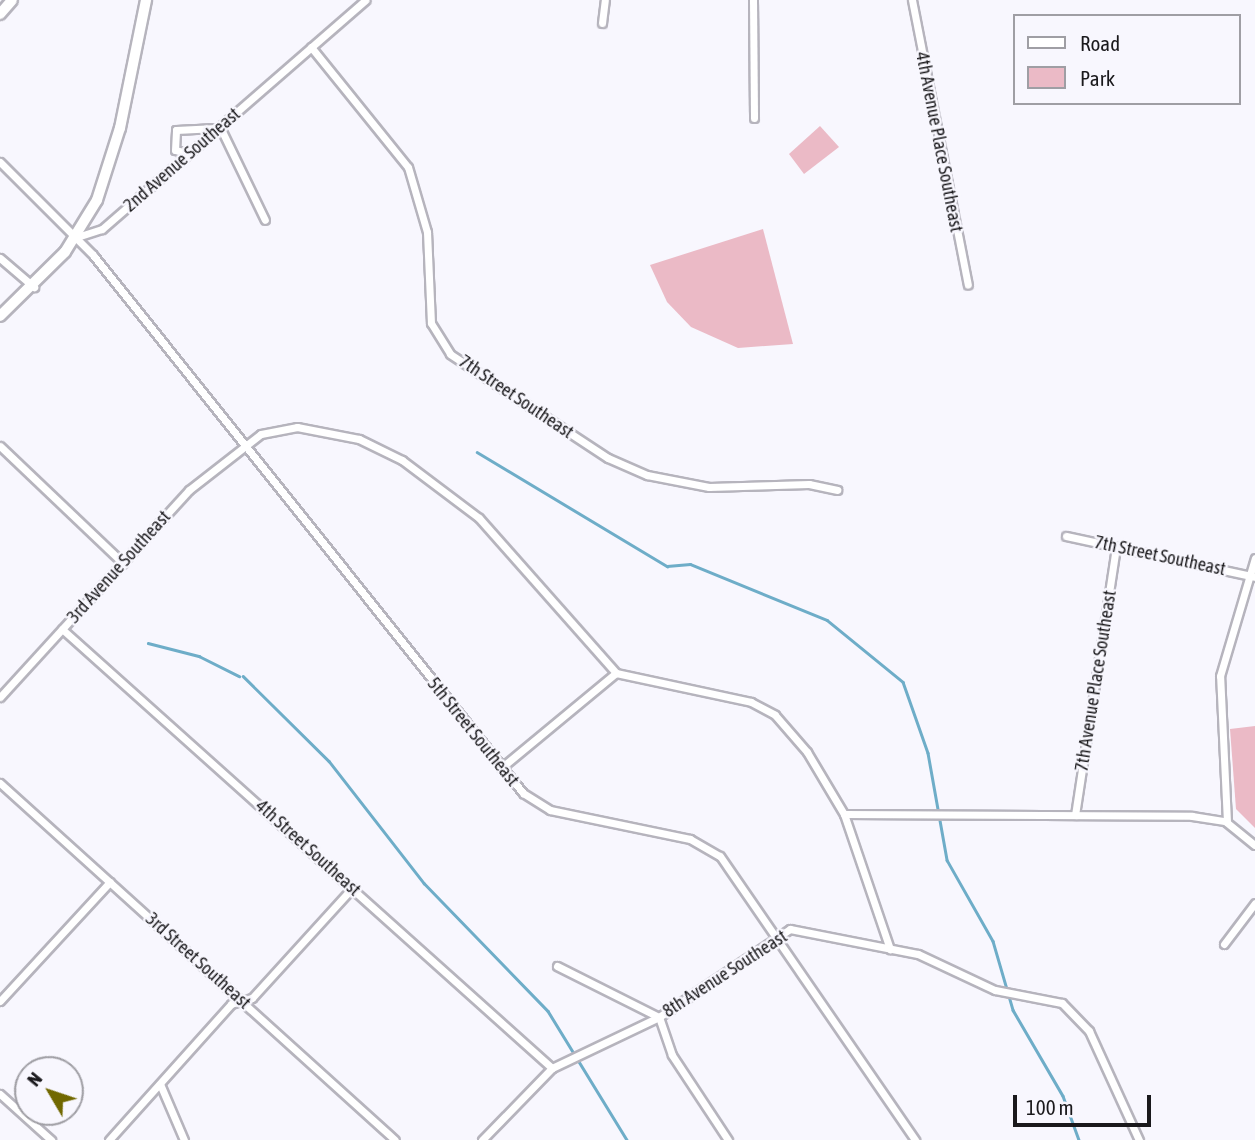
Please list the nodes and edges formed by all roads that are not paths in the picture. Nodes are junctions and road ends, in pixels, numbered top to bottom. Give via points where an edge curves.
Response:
1 (12, 0) edge
2 (146, 0) edge
3 (365, 0) edge
4 (605, 0) edge
5 (753, 0) edge
6 (912, 0) edge
7 (0, 14) edge
8 (602, 23) dead end
9 (310, 47) junction
10 (754, 118) dead end
11 (220, 127) junction
12 (188, 153) junction
13 (0, 162) edge
14 (265, 220) dead end
15 (77, 237) junction
16 (0, 258) edge
17 (968, 285) dead end
18 (34, 286) junction
19 (0, 316) edge
20 (246, 445) junction
21 (0, 446) edge
22 (837, 490) dead end
23 (1066, 536) dead end
24 (1116, 547) junction
25 (1255, 558) edge
26 (123, 563) junction
27 (1252, 576) edge
28 (62, 629) junction
29 (616, 673) junction
30 (0, 697) edge
31 (501, 768) junction
32 (0, 783) edge
33 (844, 814) junction
34 (1075, 815) junction
35 (1227, 822) junction
36 (1255, 845) edge
37 (110, 882) junction
38 (352, 888) junction
39 (1255, 903) edge
40 (777, 938) junction
41 (1224, 944) dead end
42 (890, 949) junction
43 (557, 966) dead end
44 (0, 1001) edge
45 (241, 1001) junction
46 (659, 1017) junction
47 (552, 1068) junction
48 (160, 1084) junction
49 (0, 1094) edge
50 (51, 1140) edge
51 (109, 1140) edge
52 (184, 1140) edge
53 (395, 1140) edge
54 (482, 1140) edge
55 (728, 1140) edge
56 (915, 1140) edge
57 (1139, 1140) edge

1 - 7 main road
2 - 15 main road via 114,150
3 - 9 street, 2nd Avenue Southeast
4 - 8 street
5 - 10 street
6 - 17 street, 4th Avenue Place Southeast
9 - 11 street, 2nd Avenue Southeast
9 - 22 street, 7th Street Southeast via 408,167 428,232 431,323 450,354 608,458 648,475 709,487 801,484
11 - 12 street, 2nd Avenue Southeast
11 - 12 street via 176,130 170,140 174,150
11 - 14 street
12 - 15 street, 2nd Avenue Southeast via 102,229
13 - 15 street, 5th Street Southeast
15 - 18 main road, 2nd Avenue Southeast
15 - 20 street, 5th Street Southeast
16 - 18 street
18 - 19 main road, 2nd Avenue Southeast
20 - 26 street, 3rd Avenue Southeast via 189,490
20 - 29 street, 3rd Avenue Southeast via 272,429 309,428 359,439 402,460 501,539
20 - 31 street, 5th Street Southeast
21 - 26 street
23 - 24 street, 7th Street Southeast
24 - 27 street, 7th Street Southeast
24 - 34 street, 7th Avenue Place Southeast
25 - 27 street
26 - 28 street, 3rd Avenue Southeast
27 - 35 street via 1220,676
28 - 30 street, 3rd Avenue Southeast
28 - 38 street, 4th Street Southeast
29 - 31 street
29 - 33 street via 768,709 807,752
31 - 40 street, 5th Street Southeast via 550,810 710,848
32 - 37 street, 3rd Street Southeast
33 - 34 street
33 - 42 street
34 - 35 street
35 - 36 street
37 - 44 street
37 - 45 street, 3rd Street Southeast
38 - 45 street via 252,998
38 - 47 street, 4th Street Southeast
39 - 41 street
40 - 42 street, 8th Avenue Southeast via 790,929
40 - 46 street, 8th Avenue Southeast
40 - 56 street, 5th Street Southeast
42 - 57 street, 8th Avenue Southeast via 940,962 995,990 1062,1003 1089,1031
43 - 46 street
45 - 48 street via 231,1004
45 - 53 street, 3rd Street Southeast
46 - 47 street, 8th Avenue Southeast
46 - 55 street via 672,1055
47 - 54 street, 8th Avenue Southeast
48 - 51 street
48 - 52 street
49 - 50 street

